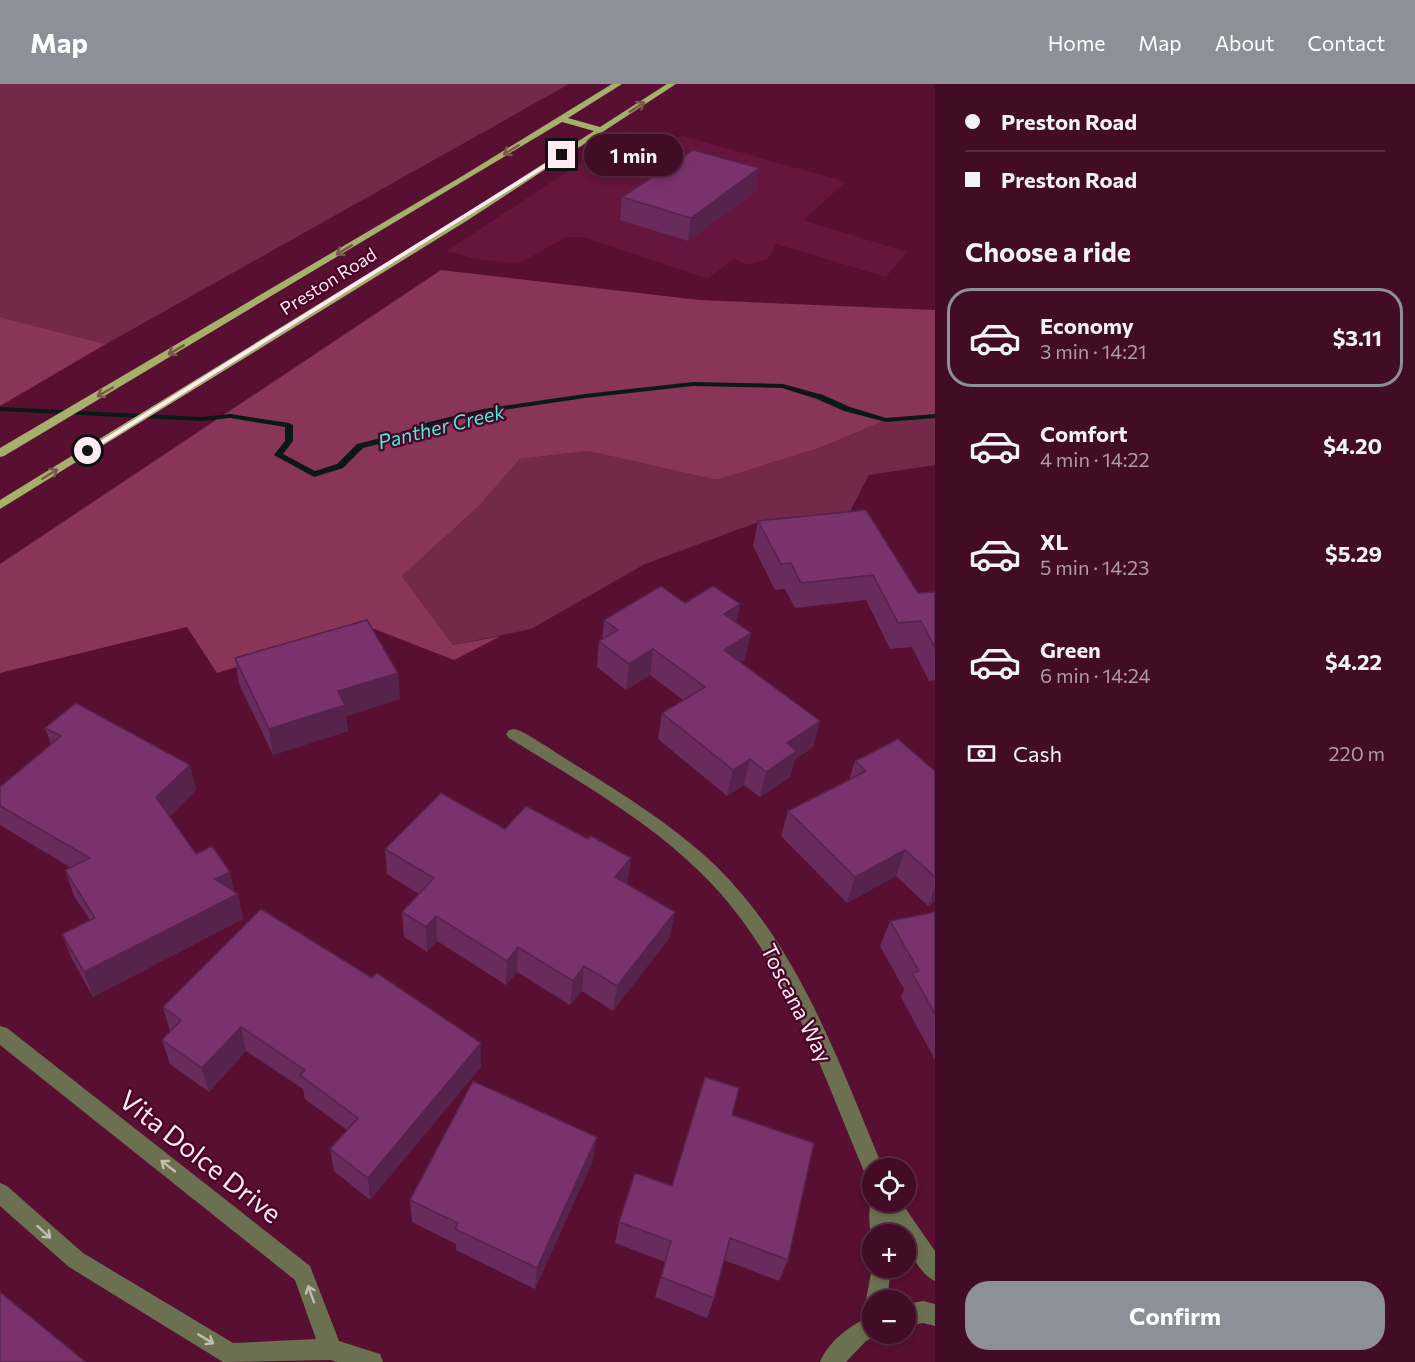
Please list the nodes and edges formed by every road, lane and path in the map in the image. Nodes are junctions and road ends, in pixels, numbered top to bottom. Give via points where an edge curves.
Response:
1 (618, 84) edge
2 (672, 84) edge
3 (561, 119) junction
4 (601, 130) junction
5 (0, 453) edge
6 (0, 505) edge
7 (514, 734) dead end
8 (0, 1034) edge
9 (868, 1158) edge
10 (0, 1193) edge
11 (897, 1212) edge
12 (935, 1270) edge
13 (916, 1313) edge
14 (935, 1315) edge
15 (862, 1334) edge
16 (328, 1356) edge
17 (372, 1362) edge
18 (831, 1362) edge

1 - 3 main road, Preston Road
4 -> 2 main road, Preston Road
3 - 4 main road
3 -> 5 main road, Preston Road
6 -> 4 main road, Preston Road
7 - 9 street, Toscana Way via 668,835 711,872 742,906 794,986
16 -> 8 street, Vita Dolce Drive via 303,1273
10 -> 16 street via 76,1260 231,1354
11 - 12 street
13 - 14 street
15 - 18 street
16 - 17 street

